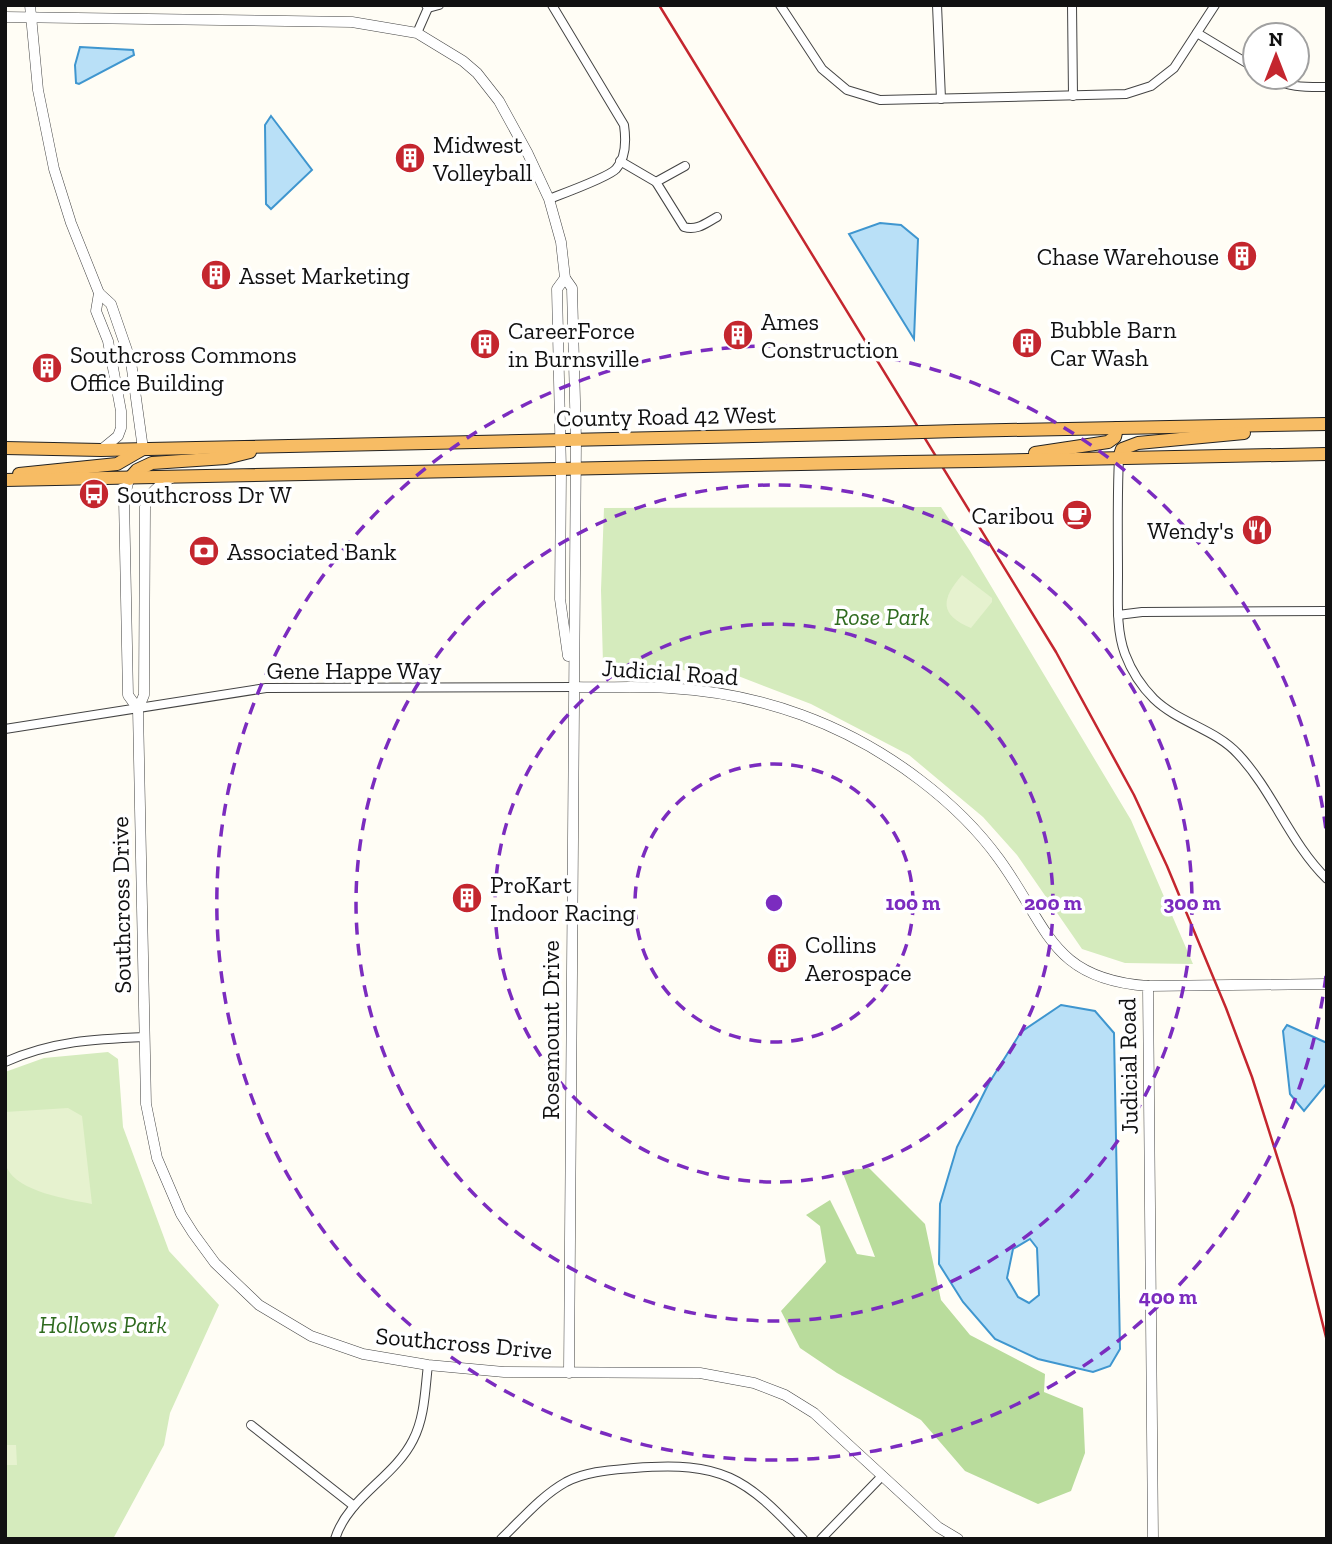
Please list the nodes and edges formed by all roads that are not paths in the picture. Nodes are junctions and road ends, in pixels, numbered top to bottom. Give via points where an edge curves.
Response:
1 (30, 5) edge
2 (439, 5) edge
3 (552, 5) edge
4 (780, 5) edge
5 (937, 5) edge
6 (1072, 5) edge
7 (1215, 5) edge
8 (427, 6) edge
9 (5, 17) edge
10 (30, 18) junction
11 (417, 33) junction
12 (1197, 33) junction
13 (1241, 60) edge
14 (1073, 96) junction
15 (942, 99) junction
16 (620, 161) junction
17 (685, 166) dead end
18 (656, 182) junction
19 (549, 200) junction
20 (717, 216) dead end
21 (565, 278) junction
22 (99, 293) junction
23 (1322, 424) edge
24 (1117, 428) junction
25 (560, 439) junction
26 (576, 439) junction
27 (274, 446) junction
28 (5, 448) edge
29 (144, 449) junction
30 (102, 450) junction
31 (1327, 454) edge
32 (1119, 458) junction
33 (976, 461) junction
34 (561, 470) junction
35 (576, 470) junction
36 (5, 478) edge
37 (171, 478) junction
38 (129, 479) junction
39 (1327, 611) edge
40 (1118, 615) junction
41 (573, 687) junction
42 (138, 709) junction
43 (5, 729) edge
44 (1327, 879) edge
45 (1327, 984) edge
46 (1148, 986) junction
47 (145, 1037) junction
48 (5, 1062) edge
49 (428, 1365) junction
50 (569, 1373) junction
51 (251, 1424) dead end
52 (882, 1476) junction
53 (354, 1506) junction
54 (335, 1539) edge
55 (501, 1539) edge
56 (803, 1539) edge
57 (821, 1539) edge
58 (958, 1539) edge
59 (1153, 1539) edge

1 - 10 street
2 - 8 street
3 - 16 street via 624,125
4 - 15 street via 822,69 847,90 880,100
5 - 15 street
6 - 14 street
7 - 12 street
8 - 11 street
9 - 10 street
10 - 11 street via 352,22
10 - 22 street via 54,169
11 - 19 street via 463,61 488,86 517,132
12 - 13 street
12 - 14 street via 1174,68 1151,86 1126,94
14 - 15 street
16 - 18 street
16 - 19 street via 616,170
17 - 18 street
18 - 20 street via 684,227 692,230
19 - 21 street
21 - 25 street via 557,289
21 - 26 street via 572,288
22 - 29 street via 111,304 131,362
22 - 30 street via 96,311 111,354 121,411 118,436
23 - 24 highway, County Road 42 West
23 - 32 highway via 1138,443 1122,449
24 - 26 highway, County Road 42 West, bridge
24 - 33 highway via 1108,442
25 - 26 highway, County Road 42 West
25 - 27 highway, County Road 42 West
25 - 34 street
26 - 35 street
27 - 29 highway, County Road 42 West
27 - 38 highway via 226,458 152,463
28 - 30 highway, County Road 42 West
29 - 30 highway, County Road 42 West
29 - 36 highway via 117,464
31 - 32 highway, County Road 42 West
32 - 33 highway, County Road 42 West
32 - 40 street
33 - 35 highway, County Road 42 West, bridge
34 - 35 highway, County Road 42 West
34 - 37 highway, County Road 42 West
34 - 41 street, Rosemount Drive via 560,599
35 - 41 street, Rosemount Drive
36 - 38 highway, County Road 42 West
37 - 38 highway, County Road 42 West
37 - 42 street, Southcross Drive via 155,488 145,506 144,695
38 - 42 street, Southcross Drive via 124,499 128,695
39 - 40 street
40 - 44 street via 1125,654 1142,684 1167,710 1237,752 1312,865
41 - 42 street, Gene Happe Way via 266,688
41 - 46 street, Judicial Road via 667,688 741,696 794,712 870,746 922,781 968,823 999,859 1044,933 1063,955 1088,972
41 - 50 street, Rosemount Drive
42 - 43 street, Gene Happe Way
42 - 47 street, Southcross Drive
45 - 46 street
46 - 59 street, Judicial Road
47 - 48 street via 80,1040
47 - 49 street, Southcross Drive via 146,1104 157,1158 181,1214 215,1263 259,1305 311,1336 363,1354
49 - 50 street, Southcross Drive
49 - 53 street via 413,1441
50 - 52 street, Southcross Drive via 700,1373 754,1383 814,1413
51 - 53 street
52 - 57 street
52 - 58 street, Southcross Drive via 938,1527
53 - 54 street
55 - 56 street via 568,1481 598,1471 667,1465 708,1469 743,1483

